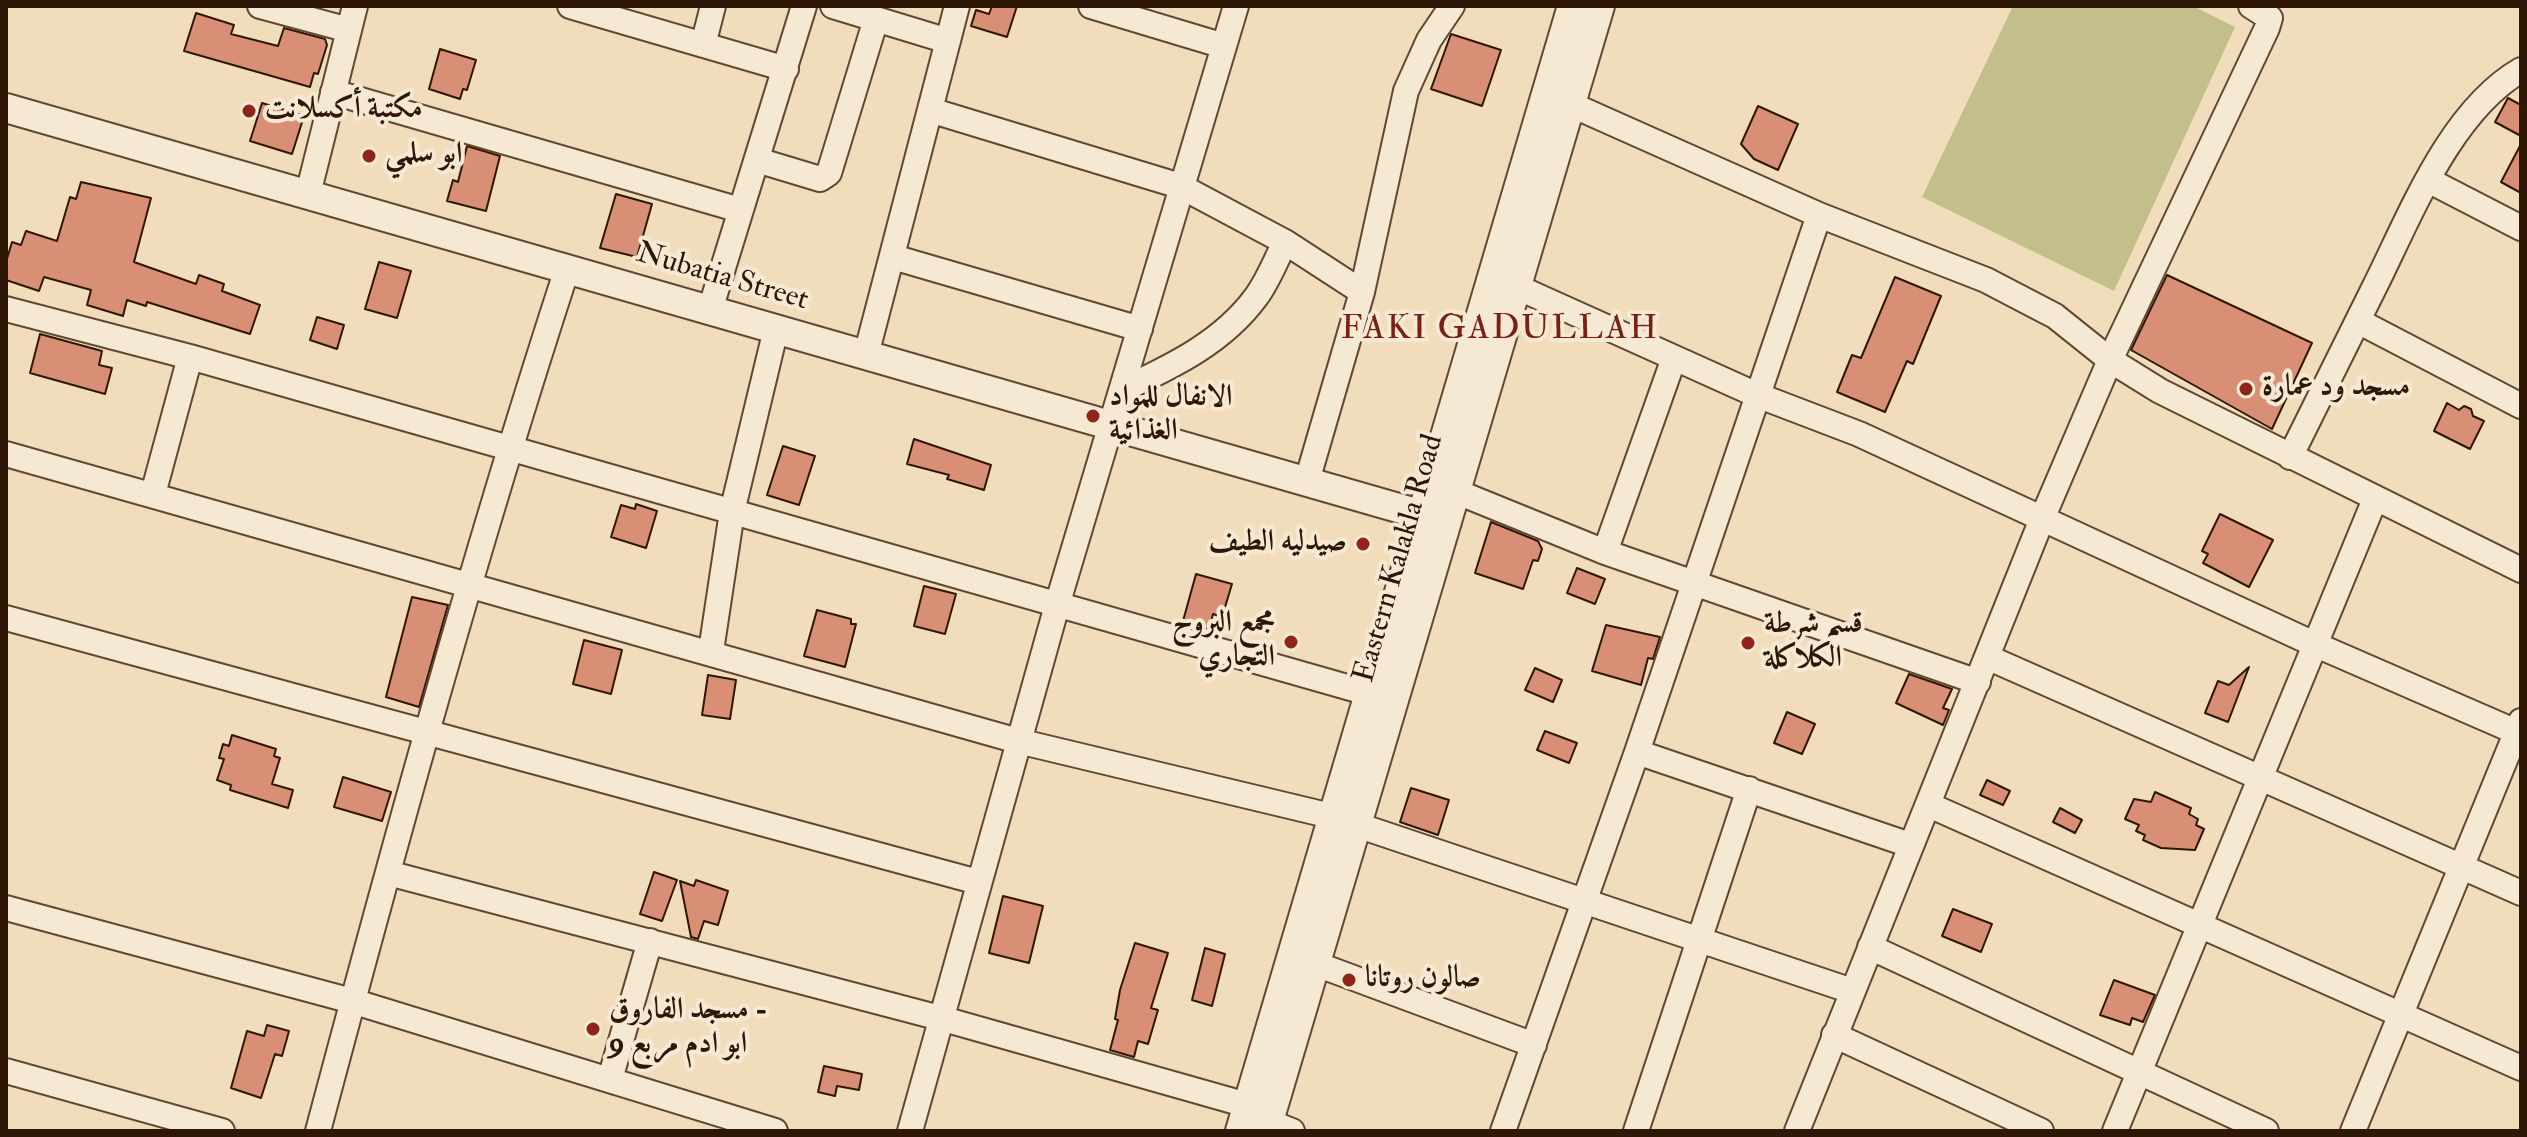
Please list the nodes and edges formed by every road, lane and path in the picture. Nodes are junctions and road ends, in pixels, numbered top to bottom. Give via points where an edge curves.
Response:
1 (260, 6) edge
2 (355, 6) edge
3 (570, 6) edge
4 (713, 6) edge
5 (804, 6) edge
6 (833, 6) edge
7 (957, 6) edge
8 (1091, 6) edge
9 (1236, 6) edge
10 (1452, 6) edge
11 (1572, 6) edge
12 (1600, 6) edge
13 (2251, 6) edge
14 (876, 19) junction
15 (349, 30) junction
16 (948, 41) junction
17 (703, 45) junction
18 (1224, 46) junction
19 (786, 69) junction
20 (2521, 70) edge
21 (333, 92) junction
22 (1572, 105) junction
23 (6, 108) edge
24 (930, 110) junction
25 (757, 160) junction
26 (2428, 180) junction
27 (1180, 186) junction
28 (308, 194) junction
29 (740, 210) junction
30 (1819, 215) junction
31 (2521, 228) edge
32 (1285, 242) junction
33 (893, 257) junction
34 (567, 269) junction
35 (1517, 287) junction
36 (1362, 292) junction
37 (6, 309) edge
38 (710, 310) junction
39 (2358, 321) junction
40 (776, 329) junction
41 (1140, 329) junction
42 (866, 355) junction
43 (190, 357) junction
44 (1674, 358) junction
45 (2110, 360) junction
46 (1124, 389) junction
47 (1757, 395) junction
48 (2521, 406) edge
49 (1113, 426) junction
50 (508, 449) junction
51 (6, 454) edge
52 (2290, 457) junction
53 (1307, 481) junction
54 (1442, 486) junction
55 (153, 494) junction
56 (2375, 499) junction
57 (732, 512) junction
58 (1433, 518) junction
59 (2042, 519) junction
60 (1605, 552) junction
61 (2521, 570) edge
62 (469, 583) junction
63 (1695, 584) junction
64 (1058, 602) junction
65 (6, 618) edge
66 (2314, 644) junction
67 (711, 651) junction
68 (1987, 657) junction
69 (1978, 682) junction
70 (1368, 693) junction
71 (2519, 729) edge
72 (425, 733) junction
73 (1018, 741) junction
74 (1637, 752) junction
75 (2258, 777) junction
76 (1749, 789) junction
77 (1929, 805) junction
78 (1344, 820) junction
79 (1910, 845) junction
80 (2461, 867) junction
81 (388, 873) junction
82 (978, 882) junction
83 (2521, 893) edge
84 (1584, 902) junction
85 (6, 908) edge
86 (2200, 924) junction
87 (1697, 940) junction
88 (650, 941) junction
89 (1870, 947) junction
90 (1316, 964) junction
91 (1852, 991) junction
92 (352, 1001) junction
93 (2401, 1014) junction
94 (940, 1018) junction
95 (1834, 1035) junction
96 (1534, 1045) junction
97 (2521, 1068) edge
98 (6, 1071) edge
99 (2140, 1075) junction
100 (610, 1079) junction
101 (1243, 1118) edge
102 (1276, 1128) edge
103 (222, 1131) edge
104 (318, 1131) edge
105 (775, 1131) edge
106 (910, 1131) edge
107 (1503, 1131) edge
108 (1636, 1131) edge
109 (1797, 1131) edge
110 (2041, 1131) edge
111 (2115, 1131) edge
112 (2266, 1131) edge
113 (2353, 1131) edge

1 - 15 street
2 - 15 street
3 - 17 street
4 - 17 street
5 - 19 street
6 - 14 street
7 - 16 street
8 - 18 street
9 - 18 street
10 - 36 street via 1429,40 1406,91
11 - 54 street, Eastern Kalakla Road
12 - 22 street, Eastern Kalakla Road
13 - 45 street via 2270,18 2267,28
14 - 16 street
14 - 25 street via 829,173 820,179
15 - 21 street
16 - 24 street
17 - 19 street
18 - 27 street
19 - 25 street
20 - 26 street via 2498,84 2471,114
21 - 28 street
21 - 29 street
22 - 30 street
22 - 35 street, Eastern Kalakla Road
23 - 28 street, Nubatia Street
24 - 27 street
24 - 33 street
25 - 29 street
26 - 31 street
26 - 39 street
27 - 32 street
27 - 41 street
28 - 34 street, Nubatia Street
29 - 38 street
30 - 45 street via 1986,280 2055,316
30 - 47 street
32 - 36 street
32 - 46 street via 1241,316 1173,366
33 - 41 street
33 - 42 street
34 - 38 street, Nubatia Street
34 - 50 street
35 - 44 street
35 - 54 street, Eastern Kalakla Road
36 - 53 street
37 - 43 street
38 - 40 street, Nubatia Street
39 - 48 street
39 - 52 street
40 - 42 street, Nubatia Street
40 - 57 street
41 - 46 street
42 - 49 street, Nubatia Street
43 - 50 street
43 - 55 street
44 - 47 street
44 - 60 street
45 - 52 street
45 - 59 street
46 - 49 street
47 - 59 street via 1859,434
47 - 63 street
49 - 53 street, Nubatia Street
49 - 64 street
50 - 57 street
50 - 62 street
51 - 55 street
52 - 56 street
53 - 58 street, Nubatia Street
54 - 58 street, Eastern Kalakla Road
54 - 60 street
55 - 62 street
56 - 61 street
56 - 66 street
57 - 64 street
57 - 67 street
58 - 70 street, Eastern Kalakla Road
58 - 78 street, Eastern Kalakla Road
59 - 66 street
59 - 68 street
60 - 63 street
62 - 67 street
62 - 72 street
63 - 69 street
63 - 74 street
64 - 70 street
64 - 73 street
65 - 72 street
66 - 71 street
66 - 75 street
67 - 73 street
68 - 69 street
68 - 75 street
69 - 77 street
70 - 78 street, Eastern Kalakla Road
71 - 80 street
72 - 81 street
72 - 82 street
73 - 78 street
73 - 82 street
74 - 76 street
74 - 84 street
75 - 80 street
75 - 86 street
76 - 79 street
76 - 87 street
77 - 79 street
77 - 86 street
78 - 84 street
78 - 90 street, Eastern Kalakla Road
78 - 101 street, Eastern Kalakla Road
79 - 89 street
80 - 83 street
80 - 93 street
81 - 88 street
81 - 92 street
82 - 94 street
84 - 87 street
84 - 96 street
85 - 92 street
86 - 93 street
86 - 99 street
87 - 91 street
87 - 108 street
88 - 94 street
88 - 100 street
89 - 91 street
89 - 99 street
90 - 96 street
90 - 102 street, Eastern Kalakla Road
91 - 95 street
92 - 100 street
92 - 104 street
93 - 97 street
93 - 113 street
94 - 101 street
94 - 106 street
95 - 109 street
95 - 110 street
96 - 107 street
98 - 103 street
99 - 111 street
99 - 112 street
100 - 105 street

